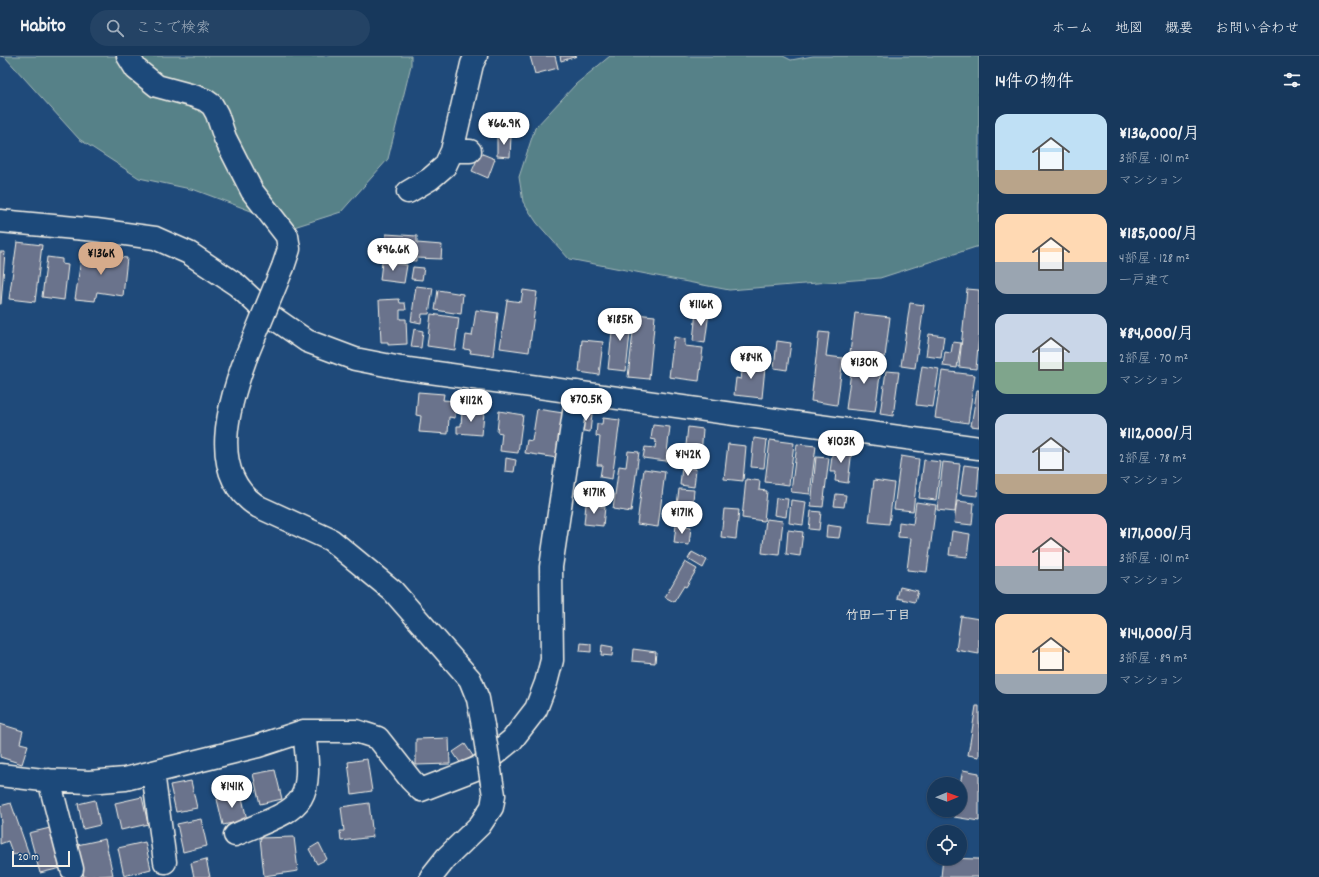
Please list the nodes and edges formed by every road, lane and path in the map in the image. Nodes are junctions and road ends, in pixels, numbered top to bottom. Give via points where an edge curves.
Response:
1 (128, 56) edge
2 (476, 56) edge
3 (408, 192) dead end
4 (0, 221) edge
5 (577, 392) junction
6 (979, 448) edge
7 (304, 731) junction
8 (153, 772) junction
9 (0, 775) edge
10 (49, 780) junction
11 (235, 835) dead end
12 (165, 862) dead end
13 (72, 870) dead end
14 (431, 877) edge

1 - 14 street, bridge via 136,70 157,86 194,96 212,106 252,192 286,236 289,249 246,356 228,414 228,466 241,493 259,507 331,540 393,591 470,679 478,698 494,795 492,807 480,825 446,858
2 - 3 street via 472,64 461,151 430,179
4 - 5 street via 155,238 189,253 231,281 268,314 307,341 355,359 401,368
5 - 6 street
5 - 7 street via 551,567 552,660 536,709 526,723 512,740 478,768 421,790 378,738 356,731
7 - 8 street via 258,746
7 - 11 street via 308,776 301,801 290,811
8 - 10 street via 125,779 89,782
8 - 12 street
9 - 10 street
10 - 13 street

